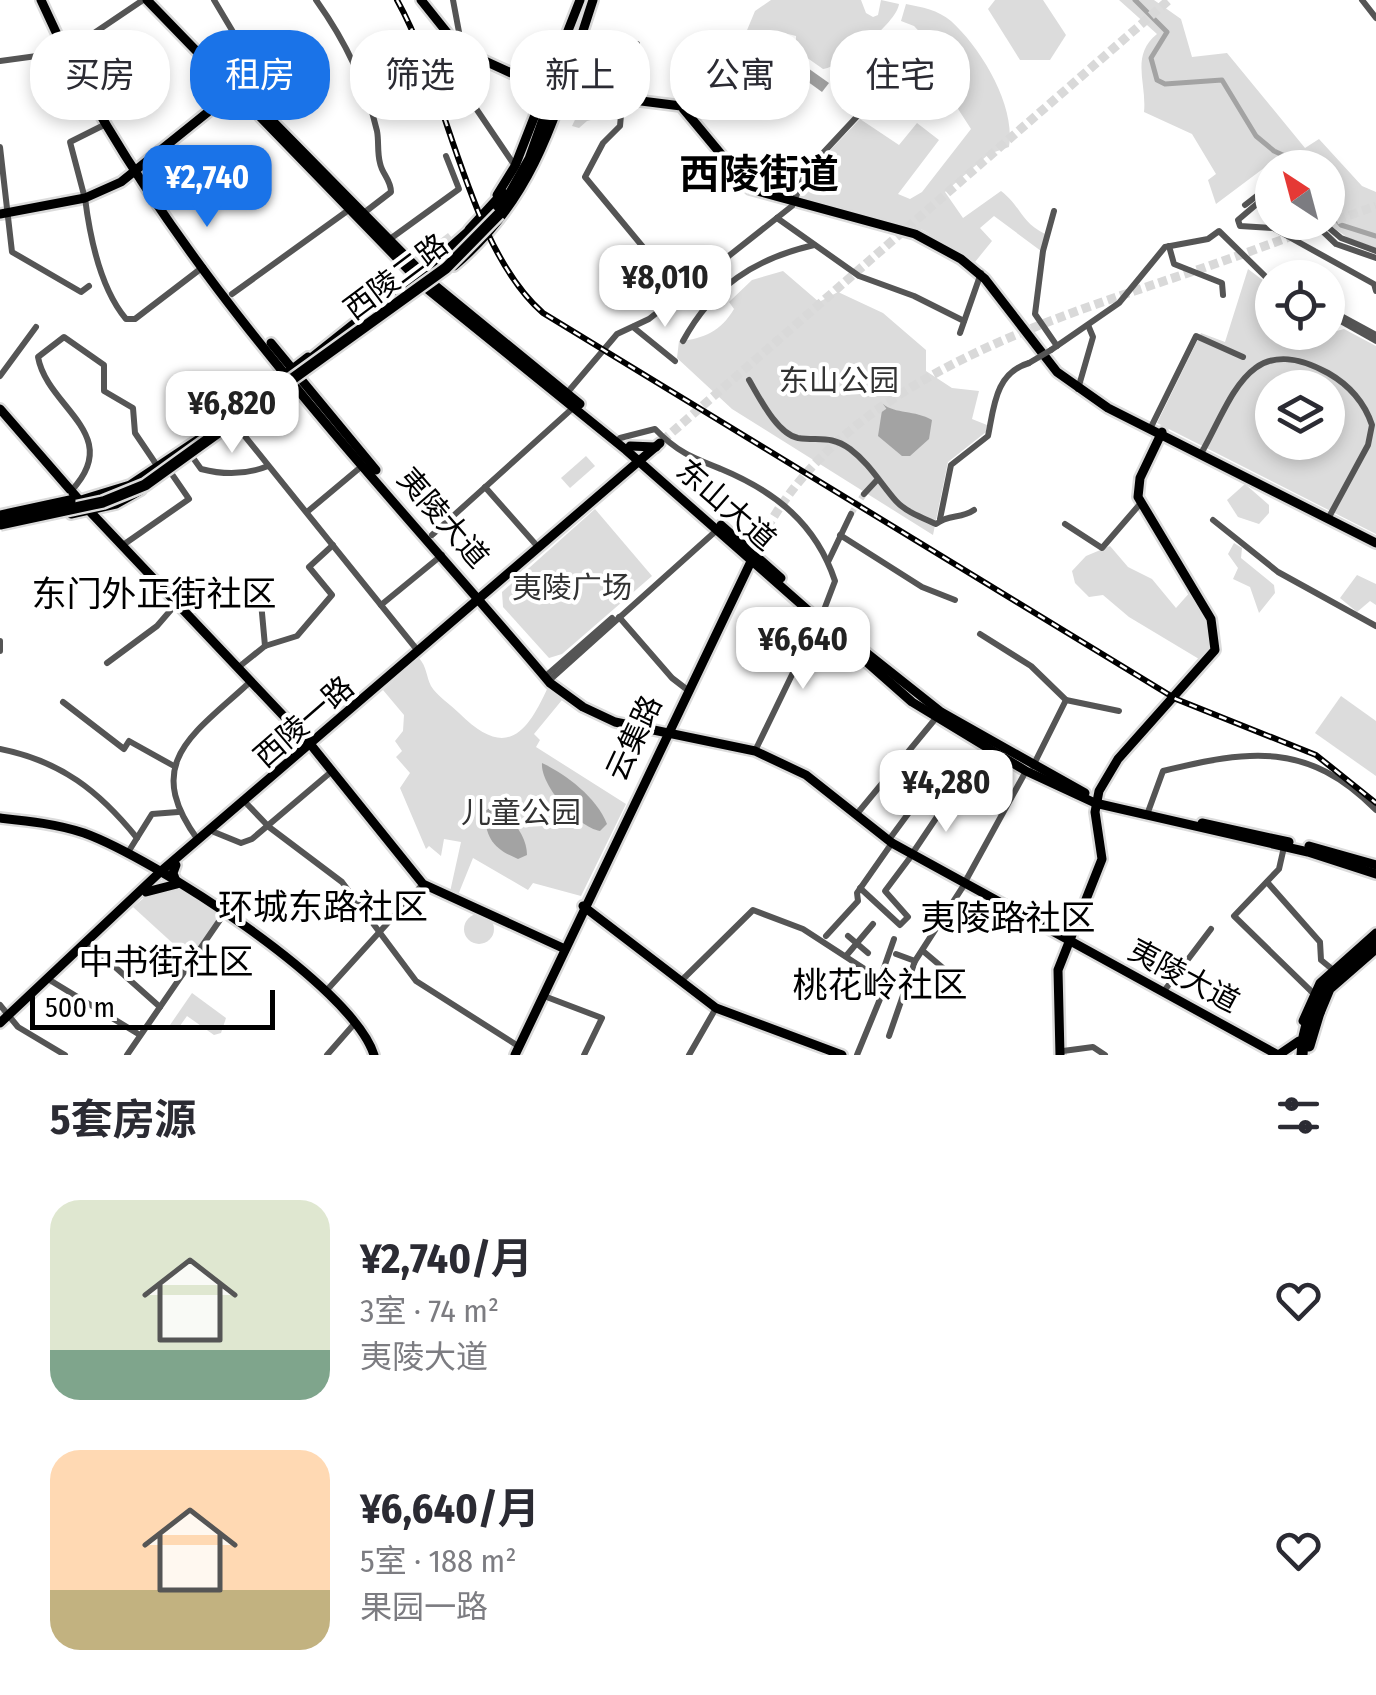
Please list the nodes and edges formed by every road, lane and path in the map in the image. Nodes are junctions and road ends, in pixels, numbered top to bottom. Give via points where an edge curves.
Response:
1 (43, 0) edge
2 (143, 0) edge
3 (156, 0) edge
4 (214, 0) edge
5 (316, 0) edge
6 (423, 0) edge
7 (452, 0) edge
8 (580, 0) edge
9 (593, 0) edge
10 (1362, 0) edge
11 (1376, 18) edge
12 (58, 30) edge
13 (98, 30) edge
14 (233, 30) edge
15 (448, 30) edge
16 (460, 30) edge
17 (569, 30) edge
18 (583, 30) edge
19 (190, 36) edge
20 (190, 44) edge
21 (30, 56) edge
22 (0, 60) edge
23 (650, 103) edge
24 (102, 120) edge
25 (106, 120) edge
26 (196, 120) edge
27 (266, 120) edge
28 (269, 120) edge
29 (488, 120) edge
30 (535, 120) edge
31 (542, 120) tunnel mouth
32 (544, 120) tunnel mouth
33 (544, 120) tunnel mouth
34 (551, 120) tunnel mouth
35 (620, 120) edge
36 (854, 120) edge
37 (104, 124) junction
38 (0, 147) edge
39 (446, 156) dead end
40 (520, 163) junction
41 (133, 170) junction
42 (524, 189) junction
43 (84, 197) junction
44 (1255, 199) edge
45 (796, 201) junction
46 (1255, 204) edge
47 (1245, 205) dead end
48 (350, 209) junction
49 (1054, 211) dead end
50 (4, 212) edge
51 (365, 212) junction
52 (497, 213) junction
53 (776, 218) junction
54 (1255, 227) edge
55 (470, 230) joint
56 (390, 238) junction
57 (1295, 240) edge
58 (1332, 240) edge
59 (1345, 240) edge
60 (815, 245) junction
61 (1170, 246) junction
62 (1376, 254) edge
63 (204, 266) junction
64 (1255, 266) edge
65 (980, 274) junction
66 (421, 281) junction
67 (89, 286) dead end
68 (1376, 291) edge
69 (232, 294) junction
70 (682, 294) junction
71 (1223, 295) dead end
72 (964, 321) junction
73 (1345, 321) edge
74 (1088, 325) junction
75 (632, 327) junction
76 (36, 328) dead end
77 (960, 333) dead end
78 (1376, 338) edge
79 (683, 341) dead end
80 (1054, 348) junction
81 (1243, 357) dead end
82 (674, 362) dead end
83 (307, 366) junction
84 (0, 376) edge
85 (292, 376) junction
86 (748, 380) dead end
87 (1078, 388) junction
88 (565, 396) junction
89 (574, 407) junction
90 (0, 412) edge
91 (235, 424) junction
92 (1151, 426) junction
93 (1163, 434) junction
94 (620, 438) junction
95 (628, 448) junction
96 (1202, 452) junction
97 (191, 456) junction
98 (641, 461) junction
99 (363, 465) junction
100 (268, 466) junction
101 (164, 469) junction
102 (630, 469) junction
103 (652, 472) junction
104 (877, 480) junction
105 (485, 487) junction
106 (864, 494) tunnel mouth
107 (132, 496) junction
108 (76, 498) junction
109 (1140, 504) junction
110 (89, 507) junction
111 (974, 510) dead end
112 (306, 512) junction
113 (851, 514) tunnel mouth
114 (70, 515) junction
115 (1329, 517) junction
116 (1213, 520) dead end
117 (0, 522) edge
118 (936, 524) junction
119 (1065, 524) dead end
120 (97, 526) junction
121 (766, 528) tunnel mouth
122 (716, 530) junction
123 (432, 534) junction
124 (840, 535) junction
125 (1376, 541) edge
126 (120, 542) junction
127 (333, 545) junction
128 (538, 548) junction
129 (442, 555) junction
130 (750, 556) junction
131 (678, 563) junction
132 (828, 563) junction
133 (259, 580) dead end
134 (482, 598) junction
135 (955, 600) dead end
136 (176, 604) junction
137 (381, 605) junction
138 (620, 617) junction
139 (820, 617) junction
140 (1376, 626) edge
141 (980, 634) dead end
142 (0, 640) edge
143 (265, 646) junction
144 (0, 651) edge
145 (418, 651) junction
146 (107, 662) dead end
147 (240, 666) junction
148 (550, 676) junction
149 (250, 682) junction
150 (686, 688) junction
151 (1066, 700) junction
152 (63, 702) dead end
153 (1119, 711) dead end
154 (936, 718) junction
155 (668, 731) junction
156 (311, 746) junction
157 (0, 749) edge
158 (755, 749) junction
159 (994, 752) junction
160 (175, 766) junction
161 (1030, 769) junction
162 (331, 772) junction
163 (1104, 784) junction
164 (1067, 788) junction
165 (949, 798) junction
166 (1098, 801) junction
167 (1111, 802) junction
168 (247, 804) junction
169 (1376, 810) edge
170 (1123, 811) junction
171 (178, 812) junction
172 (1148, 812) junction
173 (858, 813) junction
174 (0, 818) edge
175 (1099, 826) junction
176 (269, 827) junction
177 (214, 832) junction
178 (137, 838) junction
179 (891, 840) junction
180 (198, 841) junction
181 (1284, 847) junction
182 (1309, 849) junction
183 (913, 853) junction
184 (126, 855) junction
185 (175, 863) junction
186 (146, 866) junction
187 (1376, 869) edge
188 (161, 875) junction
189 (1267, 882) junction
190 (964, 883) junction
191 (177, 884) junction
192 (422, 885) junction
193 (860, 888) junction
194 (144, 891) junction
195 (582, 907) junction
196 (224, 914) junction
197 (873, 924) dead end
198 (1211, 929) dead end
199 (380, 932) junction
200 (826, 936) dead end
201 (848, 936) dead end
202 (1067, 936) junction
203 (894, 940) dead end
204 (1376, 940) edge
205 (88, 943) junction
206 (854, 946) junction
207 (1083, 949) junction
208 (562, 950) junction
209 (923, 951) junction
210 (868, 954) dead end
211 (896, 954) dead end
212 (846, 956) junction
213 (1063, 959) junction
214 (915, 961) junction
215 (944, 968) dead end
216 (1332, 969) junction
217 (49, 980) junction
218 (883, 980) junction
219 (681, 981) junction
220 (907, 989) junction
221 (1330, 989) joint
222 (326, 991) junction
223 (1164, 991) junction
224 (543, 995) junction
225 (1316, 999) junction
226 (0, 1006) edge
227 (160, 1007) junction
228 (715, 1010) junction
229 (4, 1021) edge
230 (1306, 1022) junction
231 (354, 1023) junction
232 (140, 1036) junction
233 (890, 1036) dead end
234 (1299, 1041) junction
235 (47, 1046) junction
236 (514, 1051) edge
237 (374, 1052) edge
238 (1062, 1054) edge
239 (1307, 1054) edge
240 (43, 1055) edge
241 (66, 1055) edge
242 (127, 1055) edge
243 (327, 1055) edge
244 (584, 1055) edge
245 (689, 1055) edge
246 (838, 1055) edge
247 (856, 1055) edge
248 (1105, 1055) edge
249 (1280, 1055) edge

1 - 12 main road, 夷陵大道
2 - 13 street
2 - 20 main road, 东山大道
3 - 19 main road, 东山大道
4 - 14 street
5 - 51 street via 362,84 378,132 379,160 392,186
6 - 15 main road
7 - 16 street
8 - 17 main road
9 - 18 main road, 西陵二路
10 - 11 street
21 - 22 street
23 - 45 main road via 681,106 742,183
24 - 37 main road, 夷陵大道
25 - 41 main road, 夷陵大道
26 - 41 main road
27 - 48 main road, 东山大道
28 - 51 main road, 东山大道
29 - 40 street
30 - 40 main road
31 - 40 highway
32 - 42 highway
33 - 52 highway via 530,159
34 - 42 main road, 西陵二路
35 - 70 street via 586,177
36 - 45 street via 807,170
37 - 41 main road, 夷陵大道
37 - 43 street via 70,142
38 - 50 street
39 - 56 street via 459,189
40 - 52 highway
40 - 55 highway via 498,201
41 - 43 main road
41 - 63 main road, 夷陵大道
41 - 69 main road, 夷陵大道
42 - 66 main road, 西陵二路 via 475,249
43 - 50 main road
43 - 63 street via 110,296 126,319
44 - 47 street
45 - 53 street
45 - 65 main road via 926,238
46 - 54 street via 1238,220
48 - 66 main road, 东山大道
48 - 69 street
49 - 80 street via 1036,314
50 - 67 street via 12,252 81,292
51 - 56 main road, 东山大道
52 - 66 highway, bridge via 473,244
52 - 83 highway, bridge via 446,261
53 - 60 street
53 - 70 street
55 - 66 main road, 西陵二路
56 - 66 main road, 东山大道
57 - 68 street
58 - 62 street
59 - 62 street
60 - 72 street via 859,276
60 - 79 street via 766,258 740,274 709,301
61 - 64 street via 1220,232
61 - 71 street via 1174,264 1222,283
61 - 74 street via 1120,303
63 - 85 main road, 夷陵大道
65 - 72 street
65 - 87 main road via 1056,372
66 - 83 main road, 西陵二路
66 - 83 highway, bridge
66 - 83 highway, bridge
66 - 85 main road, 西陵二路
66 - 88 main road, 东山大道
66 - 117 highway, bridge via 145,484 103,502
69 - 85 main road, 夷陵大道
70 - 75 street
72 - 77 street
73 - 78 street
74 - 80 street
74 - 87 street via 1092,337
75 - 82 street
75 - 88 street via 614,337
76 - 84 street
80 - 118 street, bridge via 1002,382 988,414 988,436 950,464
81 - 92 street via 1196,336
83 - 85 main road, 西陵二路
83 - 110 highway, bridge via 150,477
85 - 91 main road, 西陵二路
85 - 99 main road, 夷陵大道
85 - 101 main road, 西陵二路
85 - 123 main road, 夷陵大道
86 - 104 street via 793,437 833,439
87 - 92 main road
87 - 93 main road
88 - 89 main road, 东山大道
88 - 94 main road, 东山大道
89 - 95 main road, 东山大道
89 - 105 street
90 - 108 main road
91 - 97 main road, 西陵二路
91 - 100 street
92 - 93 main road
93 - 96 main road
93 - 109 main road via 1140,478
93 - 125 main road
93 - 163 main road via 1140,496 1216,620 1218,648
94 - 95 main road, 东山大道
94 - 132 street via 655,430 680,455 734,476 804,519
95 - 98 main road, 东山大道
95 - 98 main road, 西陵一路 via 658,445
95 - 102 main road
96 - 115 main road
96 - 115 street via 1250,370 1273,358 1303,360 1346,384 1372,425
97 - 100 street via 201,470 213,472
97 - 101 main road, 西陵二路
98 - 102 main road, 西陵一路
98 - 103 main road, 东山大道
98 - 130 main road, 东山大道
99 - 112 street
99 - 129 main road, 夷陵大道
100 - 112 street
101 - 107 main road, 西陵二路
101 - 108 main road, 西陵二路
101 - 108 street via 135,433 133,408 104,391 104,365 64,337 38,357 42,378 79,420 91,447
101 - 126 street via 189,499
102 - 103 main road
102 - 128 main road, 西陵一路
102 - 134 main road, 西陵一路
103 - 122 main road, 东山大道
104 - 106 street
104 - 118 street via 896,502
105 - 123 street
105 - 128 street
107 - 110 main road, 西陵二路
107 - 126 main road via 106,516
108 - 110 main road
108 - 117 main road, 西陵二路
109 - 119 street via 1102,548
109 - 163 main road via 1211,619 1216,650 1118,758
110 - 114 main road, 西陵二路
110 - 117 highway, bridge
110 - 120 main road
110 - 126 main road
111 - 118 street
112 - 127 street
113 - 124 street
114 - 117 main road, 西陵二路
114 - 120 main road
115 - 125 main road
116 - 140 street via 1278,572
120 - 136 main road
121 - 130 main road, 云集路
122 - 130 main road, 东山大道
122 - 131 street
123 - 134 main road, 夷陵大道
124 - 132 street
124 - 135 street
126 - 147 main road
127 - 137 street
127 - 143 street via 309,567 332,595 297,636
128 - 134 main road, 西陵一路
129 - 134 main road, 夷陵大道
129 - 137 street
130 - 139 main road, 东山大道
130 - 150 main road, 云集路
130 - 155 main road, 云集路
131 - 138 street
131 - 148 street
132 - 139 street via 836,590
133 - 143 street
134 - 145 main road, 西陵一路
134 - 148 main road, 夷陵大道
134 - 155 main road, 夷陵大道 via 550,683 570,698 615,722
134 - 156 main road, 西陵一路
136 - 146 street
136 - 149 main road
137 - 145 street
138 - 148 street
138 - 150 street
139 - 154 main road, 东山大道
139 - 158 street
139 - 161 main road, 东山大道 via 918,697
141 - 151 street via 1031,666
142 - 144 street
143 - 147 street
145 - 156 main road, 西陵一路
147 - 156 main road
148 - 155 main road, 夷陵大道 via 585,704
149 - 156 main road
149 - 160 street via 184,743
150 - 155 main road, 云集路
151 - 153 street
151 - 161 street
152 - 160 street via 124,750 129,741
154 - 159 main road, 东山大道
154 - 173 street
155 - 158 main road, 夷陵大道
155 - 195 main road, 云集路
156 - 162 main road
156 - 168 main road, 西陵一路
156 - 180 main road, 西陵一路
156 - 192 main road
157 - 178 street via 79,778
158 - 173 main road, 夷陵大道
159 - 161 main road, 东山大道
159 - 165 street
160 - 171 street
161 - 164 main road, 东山大道
161 - 190 street
162 - 176 street
162 - 192 main road
163 - 164 main road via 1089,792
163 - 166 main road
163 - 167 main road
164 - 166 main road, 东山大道
164 - 175 main road via 1090,805
165 - 179 street via 930,784
165 - 183 street
166 - 167 main road, 东山大道
166 - 170 main road, 东山大道
166 - 175 main road
167 - 172 main road, 东山大道
168 - 176 street
168 - 177 main road, 西陵一路
169 - 172 street via 1312,762 1272,754 1213,757 1163,771
170 - 175 main road
170 - 181 main road, 东山大道
171 - 178 street via 152,814
171 - 180 street
172 - 182 main road, 东山大道
173 - 179 main road, 夷陵大道
174 - 184 main road via 86,834
175 - 202 main road via 1102,859
176 - 177 street via 241,844
176 - 199 street via 342,882
177 - 185 main road, 西陵一路
178 - 184 street
179 - 183 main road, 夷陵大道
179 - 193 street
180 - 185 main road, 西陵一路
181 - 182 main road, 东山大道
181 - 189 street via 1279,869
182 - 187 main road
183 - 190 main road, 夷陵大道
183 - 193 street via 885,891 908,917 900,925
184 - 186 main road
185 - 186 main road
185 - 188 main road, 西陵一路
185 - 191 main road
186 - 188 main road
186 - 194 main road
188 - 191 main road
188 - 194 main road, 西陵一路
189 - 216 street via 1320,942 1322,960
189 - 225 street via 1234,916
190 - 202 main road, 夷陵大道
190 - 209 street
191 - 194 main road
191 - 196 main road
192 - 199 street
192 - 208 main road
193 - 200 street via 858,901
194 - 205 main road, 西陵一路
195 - 208 main road, 云集路
195 - 219 main road
195 - 228 main road
196 - 222 main road
196 - 227 street
197 - 206 street
198 - 223 street
199 - 222 street
199 - 236 street via 416,981
201 - 206 street
202 - 207 main road, 夷陵大道
202 - 213 main road
202 - 213 main road via 1060,944
203 - 218 street
204 - 216 main road
204 - 221 main road
204 - 225 highway
204 - 230 highway via 1320,987
205 - 217 main road, 西陵一路
205 - 227 street
206 - 210 street
206 - 212 street
207 - 213 main road
207 - 223 main road, 夷陵大道
207 - 249 main road, 夷陵大道
208 - 224 main road, 云集路
208 - 236 main road, 云集路
209 - 214 street
209 - 215 street
211 - 214 street
212 - 218 street
212 - 219 street via 753,910
213 - 238 main road
214 - 220 street
216 - 225 main road
217 - 229 main road, 西陵一路
217 - 232 street
218 - 220 street
218 - 247 street
219 - 228 main road
220 - 233 street
221 - 239 highway
222 - 231 main road
223 - 249 main road, 夷陵大道
224 - 236 main road, 云集路
224 - 244 street via 602,1018
225 - 230 highway
225 - 234 main road
225 - 239 highway
226 - 229 street
227 - 232 street
228 - 245 street
228 - 246 main road
229 - 235 street
230 - 239 highway
231 - 237 main road
231 - 243 street
232 - 242 street
234 - 239 main road
234 - 249 main road
235 - 240 street
235 - 241 street
238 - 248 street via 1093,1047

